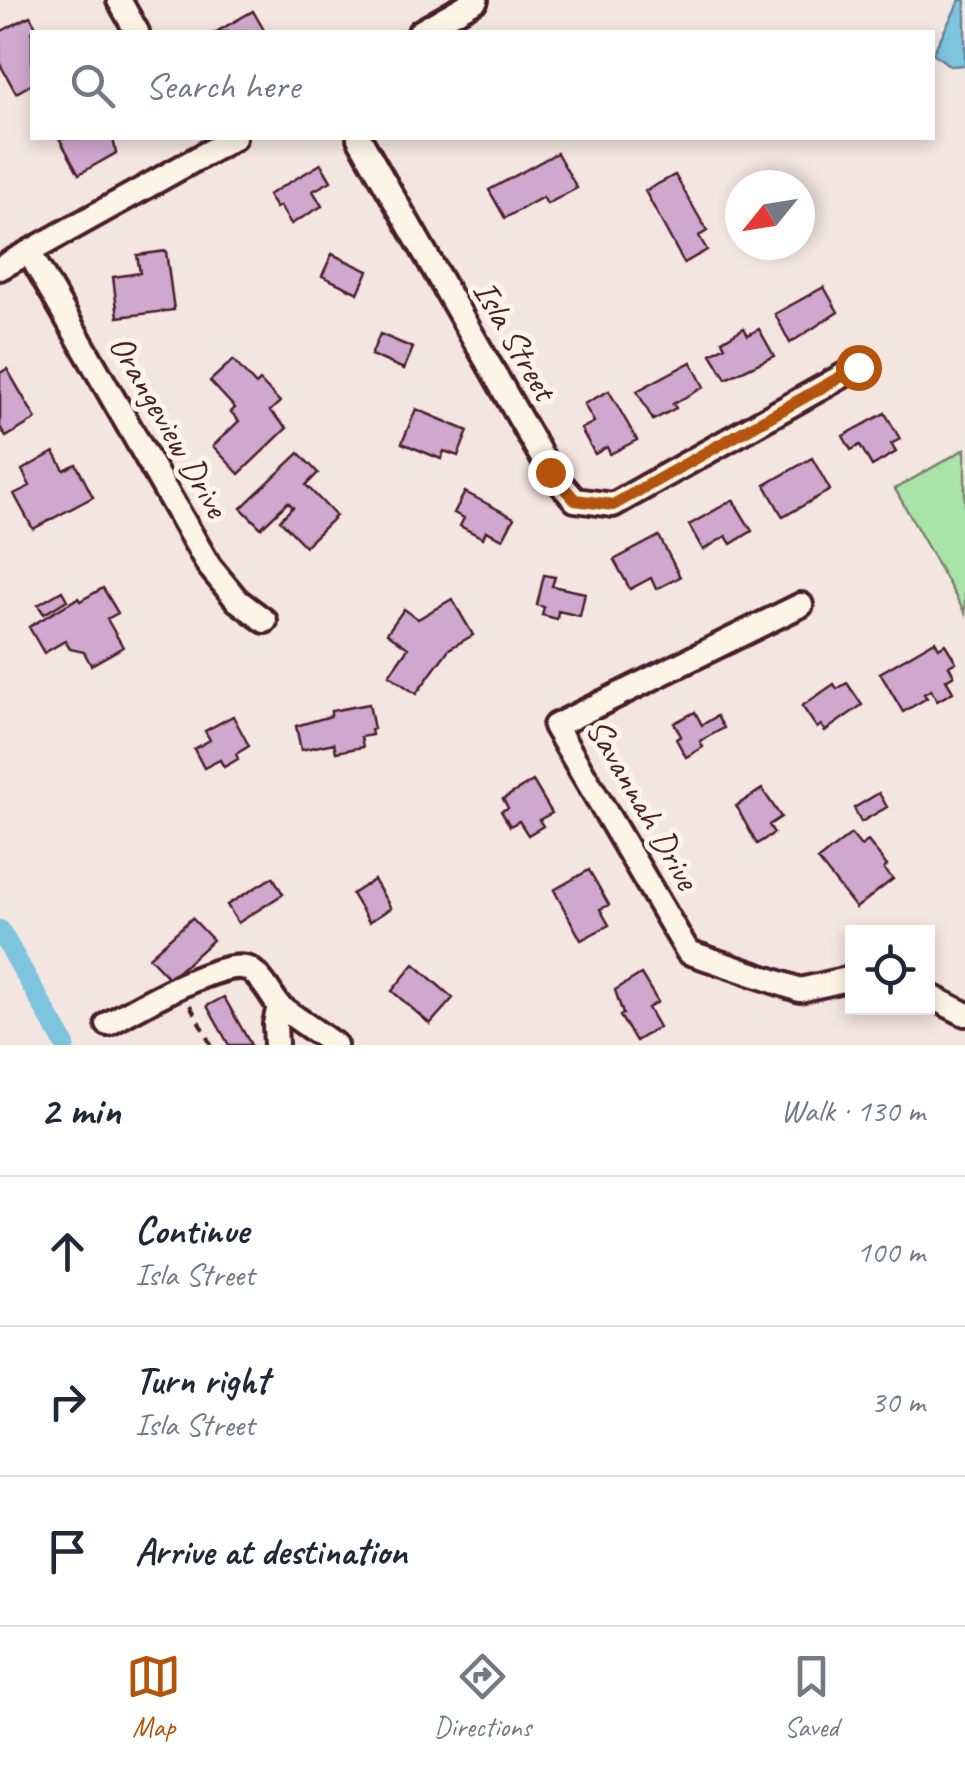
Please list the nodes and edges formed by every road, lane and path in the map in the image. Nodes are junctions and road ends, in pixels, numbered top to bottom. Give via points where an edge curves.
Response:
1 (119, 0) edge
2 (476, 0) edge
3 (136, 30) edge
4 (424, 30) edge
5 (226, 140) edge
6 (360, 140) edge
7 (201, 146) edge
8 (30, 252) junction
9 (0, 268) edge
10 (862, 365) dead end
11 (800, 605) dead end
12 (265, 621) dead end
13 (845, 980) edge
14 (180, 988) junction
15 (935, 999) edge
16 (279, 1006) junction
17 (965, 1014) edge
18 (108, 1024) dead end
19 (211, 1045) edge
20 (276, 1045) edge
21 (335, 1045) edge

1 - 3 street
2 - 4 street
5 - 7 street
6 - 10 street, Isla Street via 550,472 575,500 613,505
7 - 8 street
8 - 9 street
8 - 12 street, Orangeview Drive via 209,566
11 - 13 street, Savannah Drive via 555,726 688,952 800,990
14 - 16 street via 241,967 251,970
14 - 18 street
14 - 19 path
15 - 17 street
16 - 20 street
16 - 21 street

